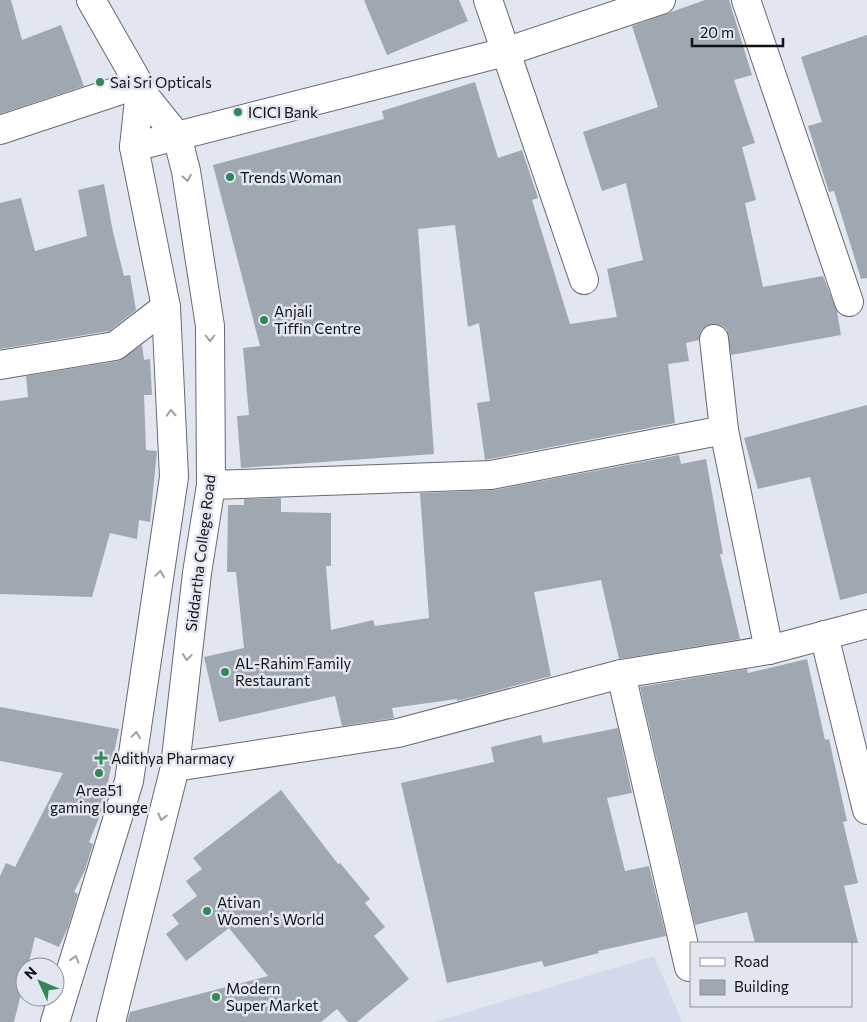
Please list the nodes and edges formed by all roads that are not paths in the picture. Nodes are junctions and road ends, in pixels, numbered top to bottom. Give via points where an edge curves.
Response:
1 (91, 0) edge
2 (488, 0) edge
3 (661, 0) edge
4 (746, 0) edge
5 (505, 52) junction
6 (140, 87) junction
7 (0, 130) edge
8 (177, 136) junction
9 (134, 147) junction
10 (584, 280) dead end
11 (849, 302) dead end
12 (166, 306) junction
13 (714, 339) dead end
14 (0, 365) edge
15 (724, 430) junction
16 (211, 486) junction
17 (867, 624) edge
18 (824, 635) junction
19 (769, 650) junction
20 (621, 674) junction
21 (175, 767) junction
22 (867, 810) edge
23 (688, 967) dead end
24 (55, 1022) edge
25 (112, 1022) edge

1 - 6 street, Siddartha College Road
2 - 5 street
3 - 5 street
4 - 11 street
5 - 8 street
5 - 10 street
6 - 7 street
6 - 8 street, Siddartha College Road
6 - 9 street
8 - 9 street
8 -> 16 street, Siddartha College Road via 186,172 210,326
9 - 12 street
12 - 14 street via 116,346
24 -> 12 street via 129,781 174,477
13 - 15 street
15 - 16 street via 491,475
15 - 19 street
16 -> 21 street, Siddartha College Road via 197,573
17 - 18 street
18 - 19 street
18 - 22 street
19 - 20 street
20 - 21 street via 398,733
20 - 23 street
21 -> 25 street, Siddartha College Road

